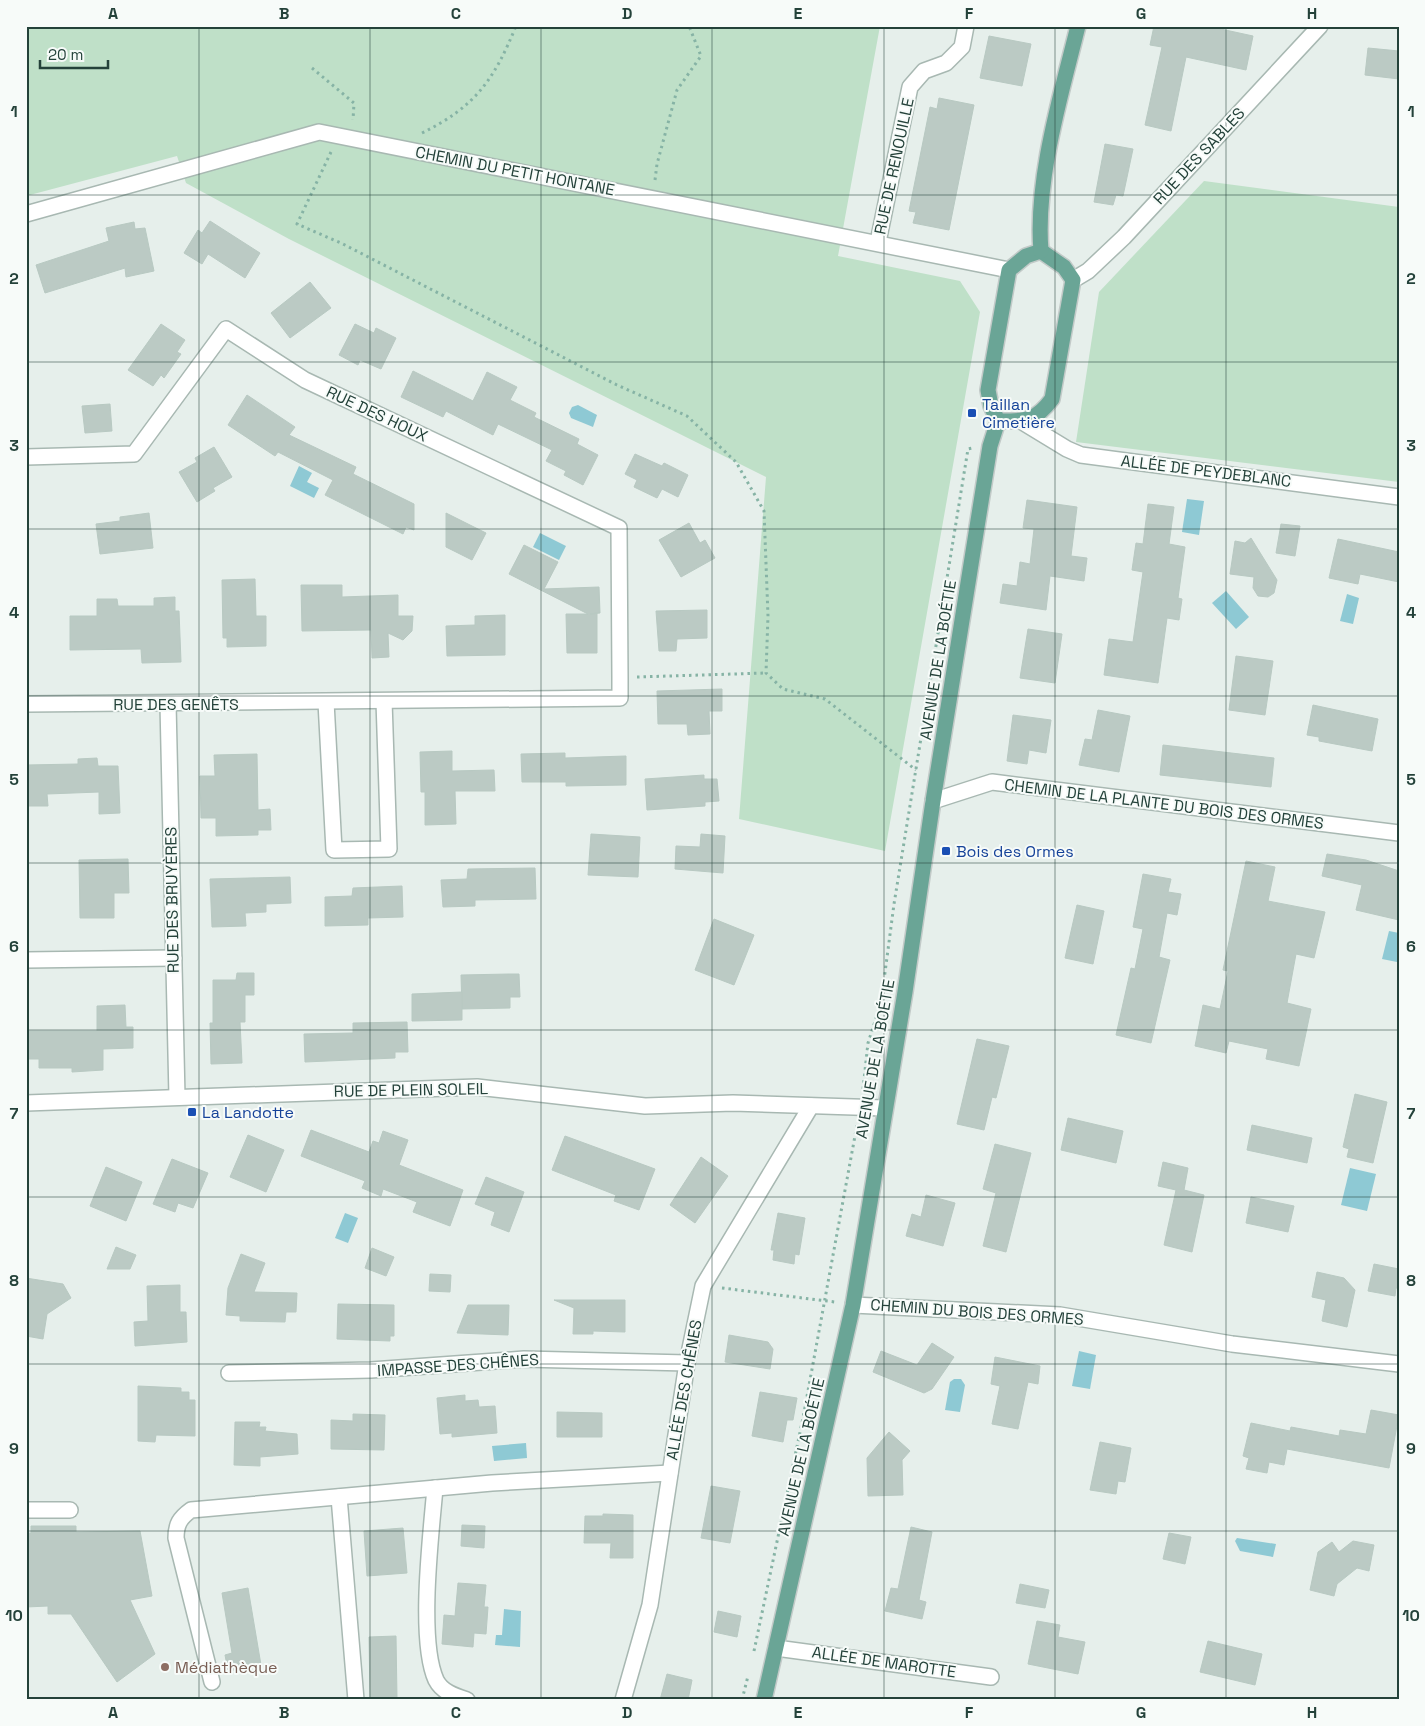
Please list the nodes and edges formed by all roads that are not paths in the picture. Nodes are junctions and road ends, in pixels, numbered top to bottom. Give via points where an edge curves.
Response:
1 (966, 26) edge
2 (1078, 26) edge
3 (1320, 26) edge
4 (26, 214) edge
5 (878, 242) junction
6 (1041, 251) junction
7 (1009, 270) junction
8 (1073, 280) junction
9 (998, 421) junction
10 (1021, 421) junction
11 (26, 457) edge
12 (1399, 497) edge
13 (620, 698) joint
14 (326, 702) junction
15 (384, 702) junction
16 (26, 704) edge
17 (168, 704) junction
18 (933, 801) junction
19 (1399, 833) edge
20 (174, 958) junction
21 (26, 960) edge
22 (177, 1096) junction
23 (26, 1103) edge
24 (811, 1106) junction
25 (884, 1108) junction
26 (853, 1305) junction
27 (687, 1363) junction
28 (1399, 1364) edge
29 (229, 1373) dead end
30 (670, 1473) junction
31 (435, 1488) junction
32 (339, 1497) junction
33 (26, 1510) edge
34 (70, 1510) dead end
35 (776, 1648) junction
36 (991, 1677) dead end
37 (212, 1682) dead end
38 (356, 1700) edge
39 (467, 1700) edge
40 (623, 1700) edge
41 (764, 1700) edge

1 - 5 street, RUE DE RENOUILLE via 962,47 946,63 924,71 910,86
2 - 6 main road via 1054,121 1039,224
3 - 8 street, RUE DES SABLES via 1124,237 1088,271
4 - 5 street, CHEMIN DU PETIT HONTANE via 319,132
5 - 7 street, CHEMIN DU PETIT HONTANE
6 - 7 main road via 1026,256
6 - 8 main road via 1064,267
7 - 9 main road via 988,390 990,406
8 - 10 main road via 1052,399 1041,414
9 - 10 main road
9 - 18 main road, AVENUE DE LA BOÉTIE via 990,446
10 - 12 street, ALLÉE DE PEYDEBLANC via 1082,455
11 - 13 street, RUE DES HOUX via 134,454 226,328 305,380 619,528
13 - 15 street, RUE DES GENÊTS
14 - 15 street, RUE DES GENÊTS
14 - 15 street via 334,850 389,849
14 - 17 street, RUE DES GENÊTS
16 - 17 street, RUE DES GENÊTS
17 - 20 street, RUE DES BRUYÈRES
18 - 19 street, CHEMIN DE LA PLANTE DU BOIS DES ORMES via 992,782
18 - 25 main road, AVENUE DE LA BOÉTIE
20 - 21 street
20 - 22 street, RUE DES BRUYÈRES
22 - 23 street, RUE DE PLEIN SOLEIL
22 - 24 street, RUE DE PLEIN SOLEIL via 477,1087 645,1106 733,1103
24 - 25 street, RUE DE PLEIN SOLEIL
24 - 27 street, ALLÉE DES CHÊNES via 702,1286
25 - 26 main road, AVENUE DE LA BOÉTIE
26 - 28 street, CHEMIN DU BOIS DES ORMES via 1060,1315 1232,1344
26 - 35 main road, AVENUE DE LA BOÉTIE
27 - 29 street, IMPASSE DES CHÊNES via 524,1359 371,1370
27 - 30 street, ALLÉE DES CHÊNES
30 - 31 street
30 - 40 street, ALLÉE DES CHÊNES via 650,1604
31 - 32 street
31 - 39 street via 429,1566 431,1663 437,1681 450,1694
32 - 37 street via 191,1510 181,1518 176,1527 176,1538
32 - 38 street
33 - 34 street
35 - 36 street, ALLÉE DE MAROTTE
35 - 41 main road, AVENUE DE LA BOÉTIE

